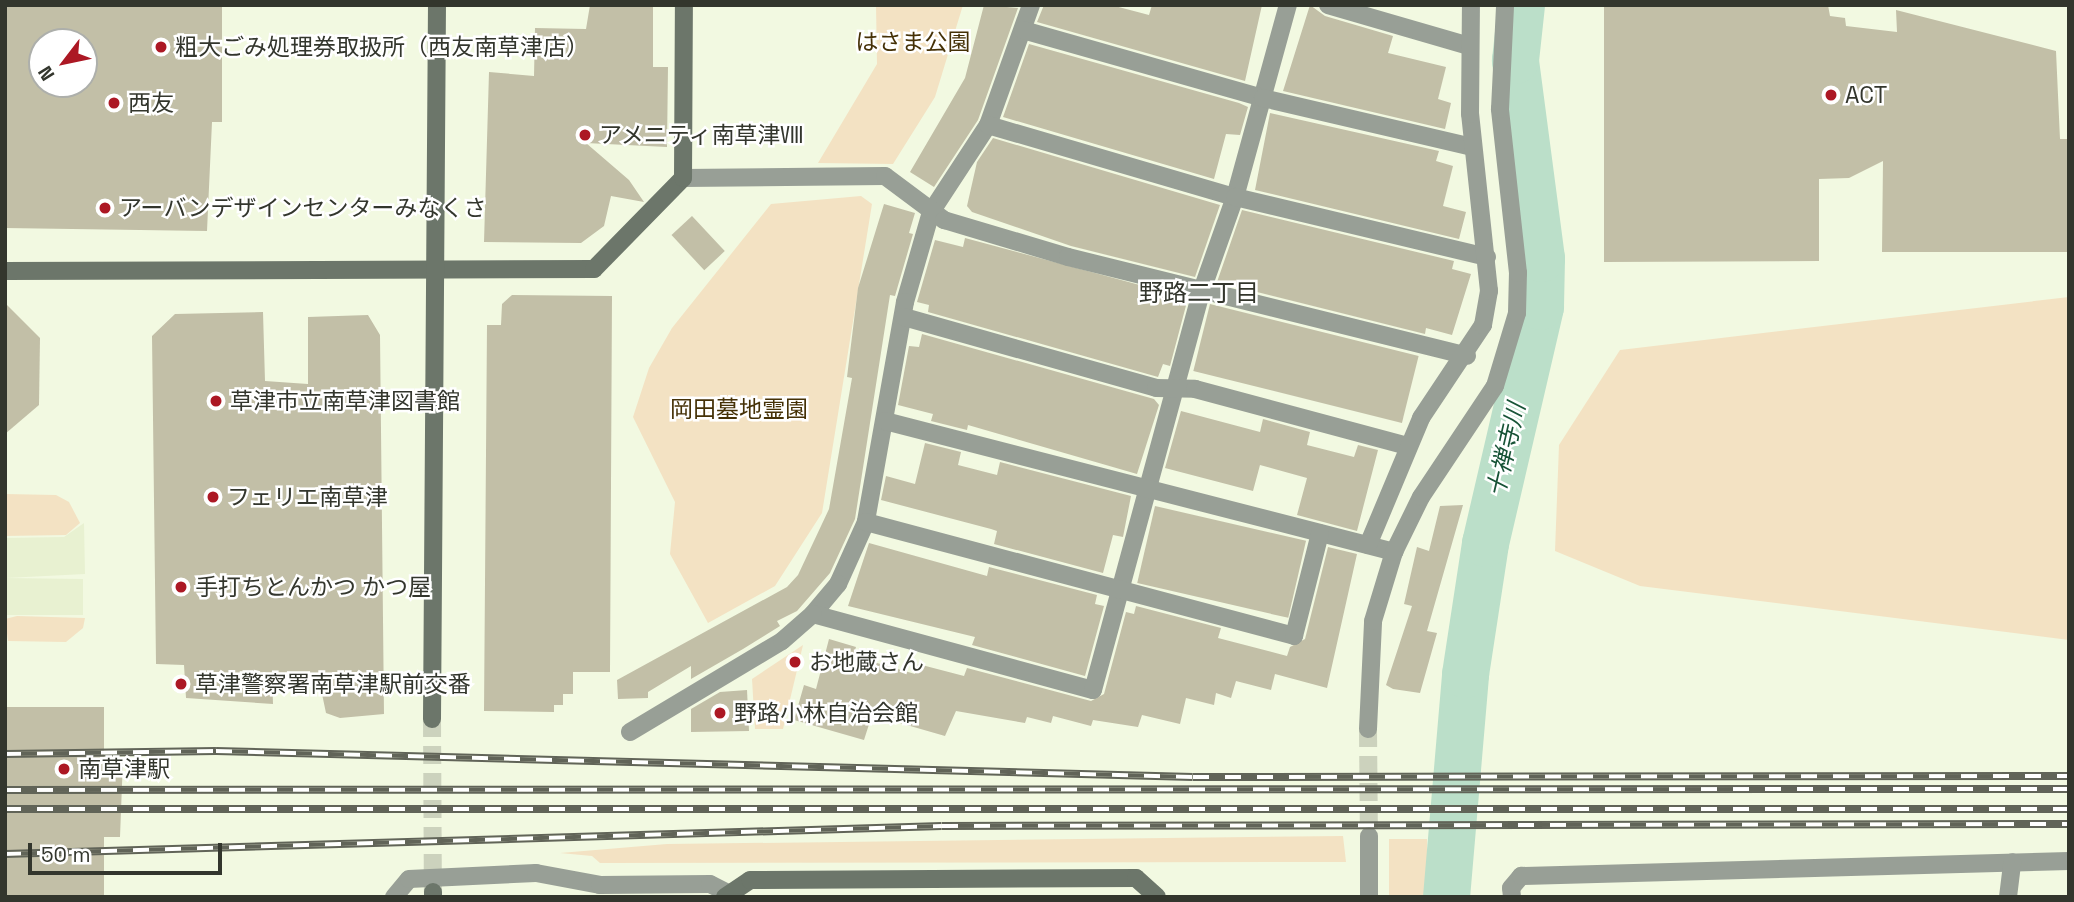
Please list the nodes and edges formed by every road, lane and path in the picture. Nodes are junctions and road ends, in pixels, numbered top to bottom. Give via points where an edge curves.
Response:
1 (438, 5) edge
2 (684, 5) edge
3 (1031, 5) edge
4 (1288, 5) edge
5 (1328, 5) edge
6 (1471, 5) edge
7 (1505, 5) edge
8 (1023, 30) junction
9 (1469, 46) junction
10 (1263, 98) junction
11 (989, 125) junction
12 (1472, 147) junction
13 (683, 178) junction
14 (1235, 197) junction
15 (931, 212) junction
16 (1487, 257) junction
17 (5, 271) edge
18 (433, 271) junction
19 (1202, 290) junction
20 (904, 317) junction
21 (1467, 356) junction
22 (1176, 388) junction
23 (885, 421) junction
24 (1407, 446) junction
25 (1149, 488) junction
26 (866, 522) junction
27 (1321, 533) junction
28 (1368, 545) junction
29 (1394, 552) junction
30 (1120, 589) junction
31 (813, 614) junction
32 (432, 719) tunnel mouth
33 (1368, 729) tunnel mouth
34 (631, 732) dead end
35 (1369, 836) tunnel mouth
36 (2069, 861) edge
37 (2012, 862) junction
38 (946, 888) edge
39 (727, 895) edge
40 (394, 897) edge
41 (1157, 897) edge
42 (1369, 897) edge
43 (1512, 897) edge
44 (2008, 897) edge

1 - 18 street
2 - 13 street
3 - 8 street
4 - 10 street
5 - 9 street
6 - 9 street
7 - 29 street via 1500,109 1518,272 1510,350 1495,386 1428,485
8 - 10 street
8 - 11 street
9 - 12 street
10 - 12 street
10 - 14 street
11 - 14 street
11 - 15 street
12 - 16 street
13 - 15 street via 885,176
13 - 18 street via 594,269
14 - 16 street
14 - 19 street
15 - 19 street via 1068,257
15 - 20 street
16 - 21 street via 1483,325
17 - 18 street
18 - 32 street
19 - 21 street
19 - 22 street
20 - 22 street via 1156,388
20 - 23 street
21 - 24 street
22 - 24 street
22 - 25 street
23 - 25 street
23 - 26 street
24 - 28 street
25 - 27 street
25 - 30 street
26 - 30 street
26 - 31 street via 838,584
27 - 28 street
27 - 30 street via 1294,636
28 - 29 street
29 - 33 street via 1373,621
30 - 31 street via 1093,690
31 - 34 street via 782,641
35 - 42 street
36 - 37 street
37 - 43 street via 1521,876 1511,888
37 - 44 street
38 - 39 street via 750,880
38 - 41 street via 1136,878
39 - 40 street via 710,884 600,884 536,873 409,880

